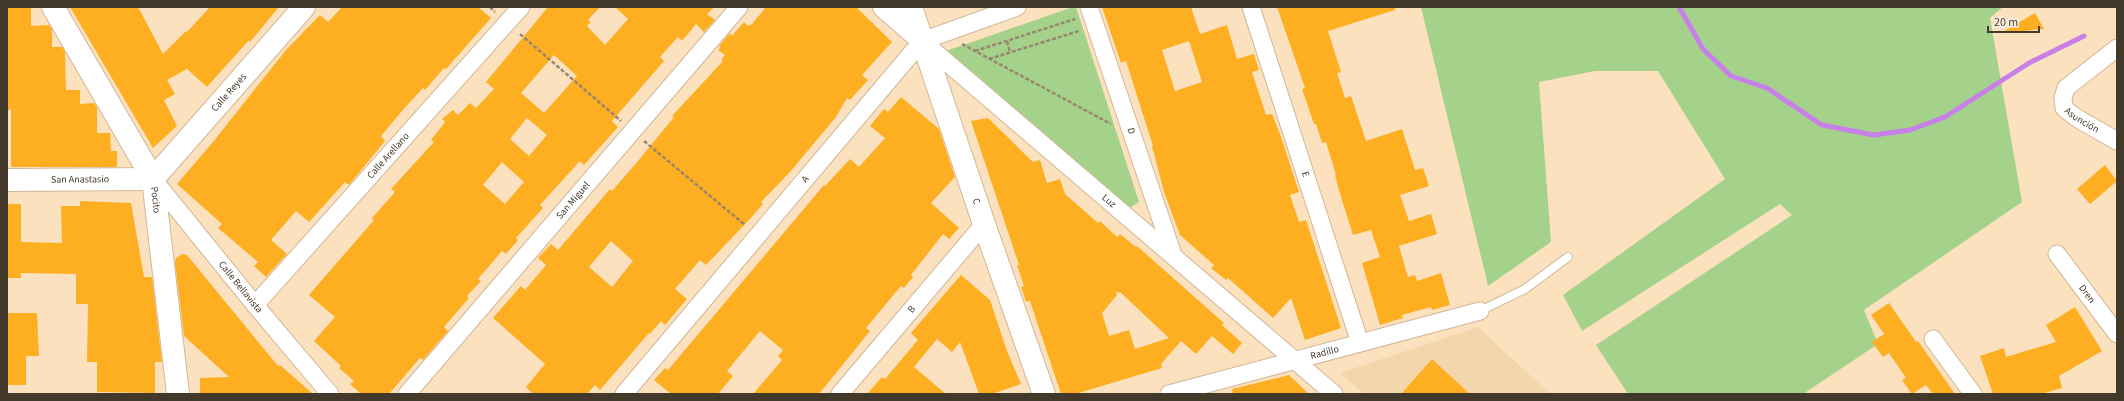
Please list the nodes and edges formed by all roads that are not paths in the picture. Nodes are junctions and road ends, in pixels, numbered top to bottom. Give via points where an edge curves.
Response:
1 (53, 7) edge
2 (304, 7) edge
3 (521, 7) edge
4 (739, 7) edge
5 (884, 7) edge
6 (911, 7) edge
7 (1017, 7) edge
8 (1251, 7) edge
9 (1092, 16) edge
10 (932, 37) junction
11 (2117, 48) edge
12 (2117, 141) edge
13 (153, 179) junction
14 (7, 180) edge
15 (984, 224) junction
16 (2057, 254) dead end
17 (1173, 256) junction
18 (1568, 257) dead end
19 (255, 305) junction
20 (1480, 311) joint
21 (2117, 334) edge
22 (1932, 338) dead end
23 (1360, 343) junction
24 (1295, 360) junction
25 (178, 394) edge
26 (330, 394) edge
27 (407, 394) edge
28 (624, 394) edge
29 (840, 394) edge
30 (1044, 394) edge
31 (1169, 394) edge
32 (1334, 394) edge
33 (1973, 394) edge

1 - 13 street, Pocito
2 - 13 street, Calle Reyes
3 - 19 street, Calle Arellano
4 - 27 street, San Miguel
5 - 10 street, Luz
6 - 10 street, C
7 - 10 street
8 - 23 street, E
9 - 17 street, D
10 - 15 street, C
10 - 17 street, Luz
10 - 28 street, A
11 - 12 street, Asunción via 2066,88 2063,98 2064,108 2075,117
13 - 14 street, San Anastasio
13 - 19 street, Calle Bellavista
13 - 25 street, Pocito
15 - 29 street, B
15 - 30 street, C
16 - 21 street, Dren
17 - 24 street, Luz
18 - 20 lane via 1526,289
19 - 26 street, Calle Bellavista
20 - 23 street, Radillo
22 - 33 street
23 - 24 street, Radillo
24 - 31 street, Radillo
24 - 32 street, Luz

